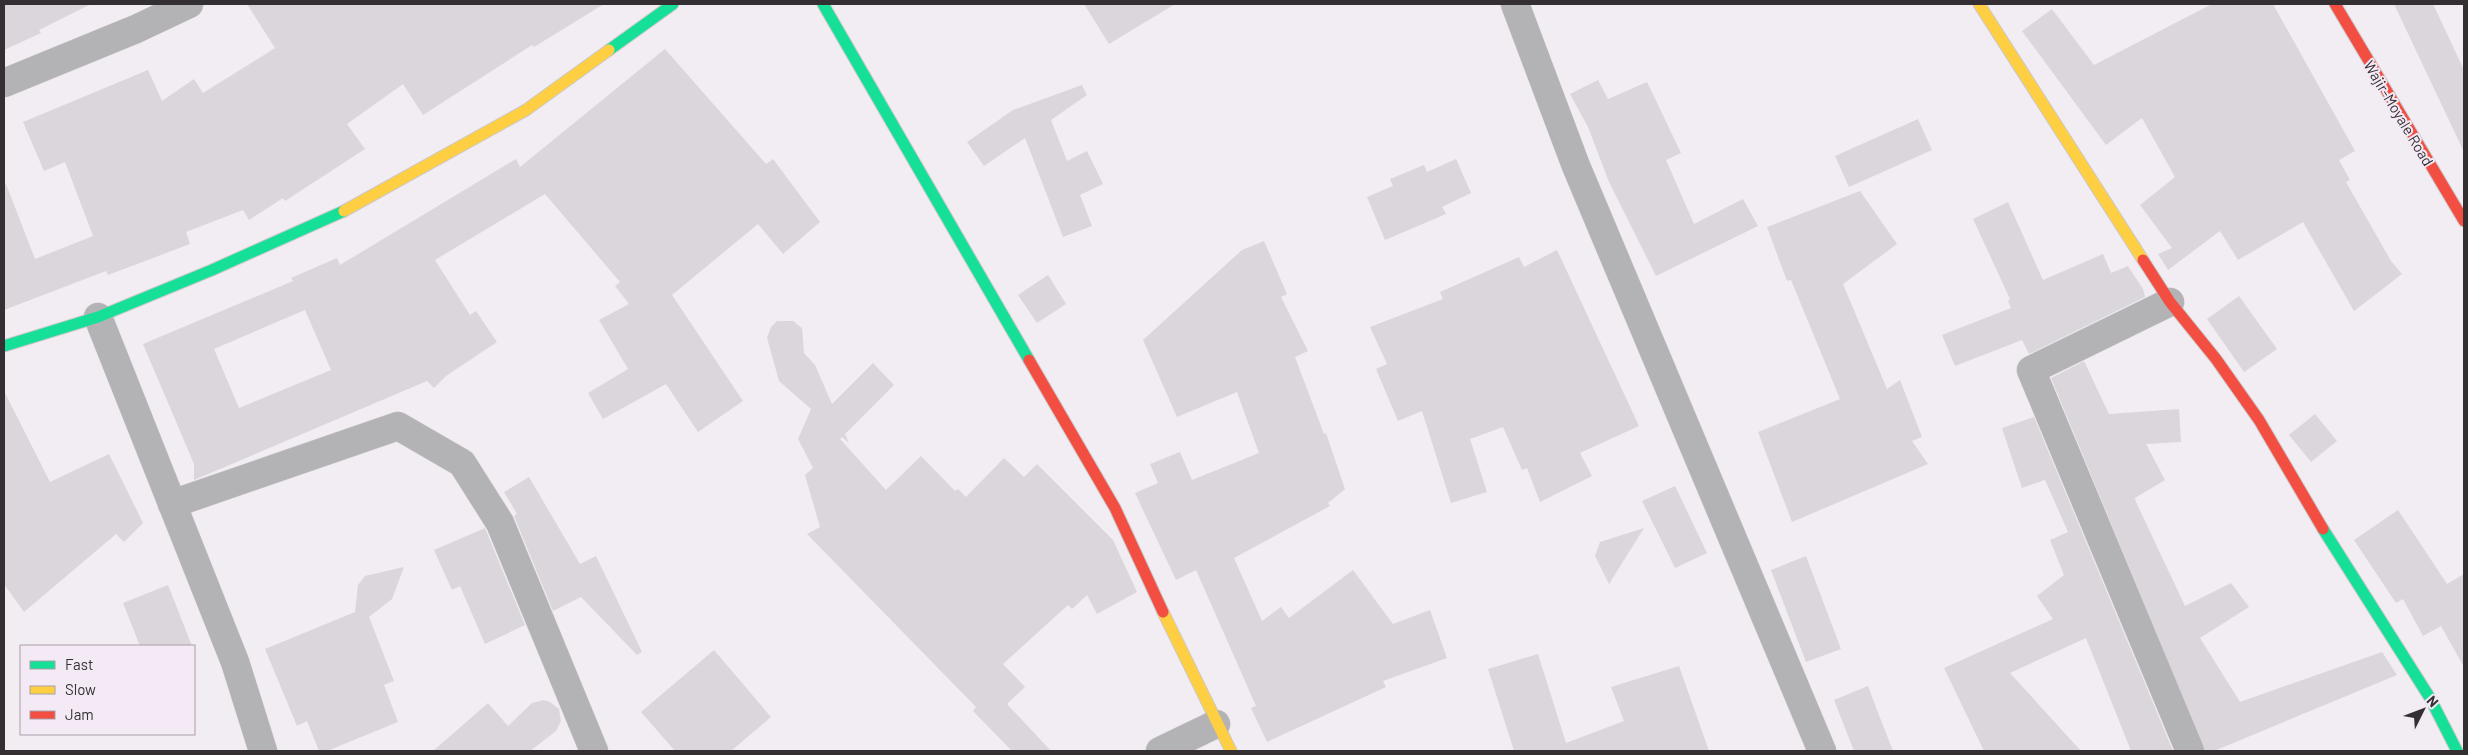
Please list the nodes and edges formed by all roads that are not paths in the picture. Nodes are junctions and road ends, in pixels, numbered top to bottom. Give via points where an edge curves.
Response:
1 (189, 4) edge
2 (673, 4) edge
3 (823, 4) edge
4 (1515, 4) edge
5 (1980, 4) edge
6 (2335, 4) edge
7 (4, 83) edge
8 (2464, 221) edge
9 (2170, 302) junction
10 (98, 317) junction
11 (4, 346) edge
12 (172, 504) junction
13 (1216, 724) junction
14 (263, 751) edge
15 (594, 751) edge
16 (1160, 751) edge
17 (1231, 751) edge
18 (1822, 751) edge
19 (2190, 751) edge
20 (2456, 751) edge

1 - 7 street
2 - 10 street via 526,110 345,211
3 - 13 street via 1115,508
4 - 18 street via 1576,166
5 - 9 street
6 - 8 street, Wajir-Moyale Road
9 - 19 street via 2031,370
9 - 20 street via 2259,420 2430,698
10 - 11 street
10 - 12 street
12 - 14 street via 235,662
12 - 15 street via 398,426 454,458 462,463 500,523
13 - 16 street
13 - 17 street

